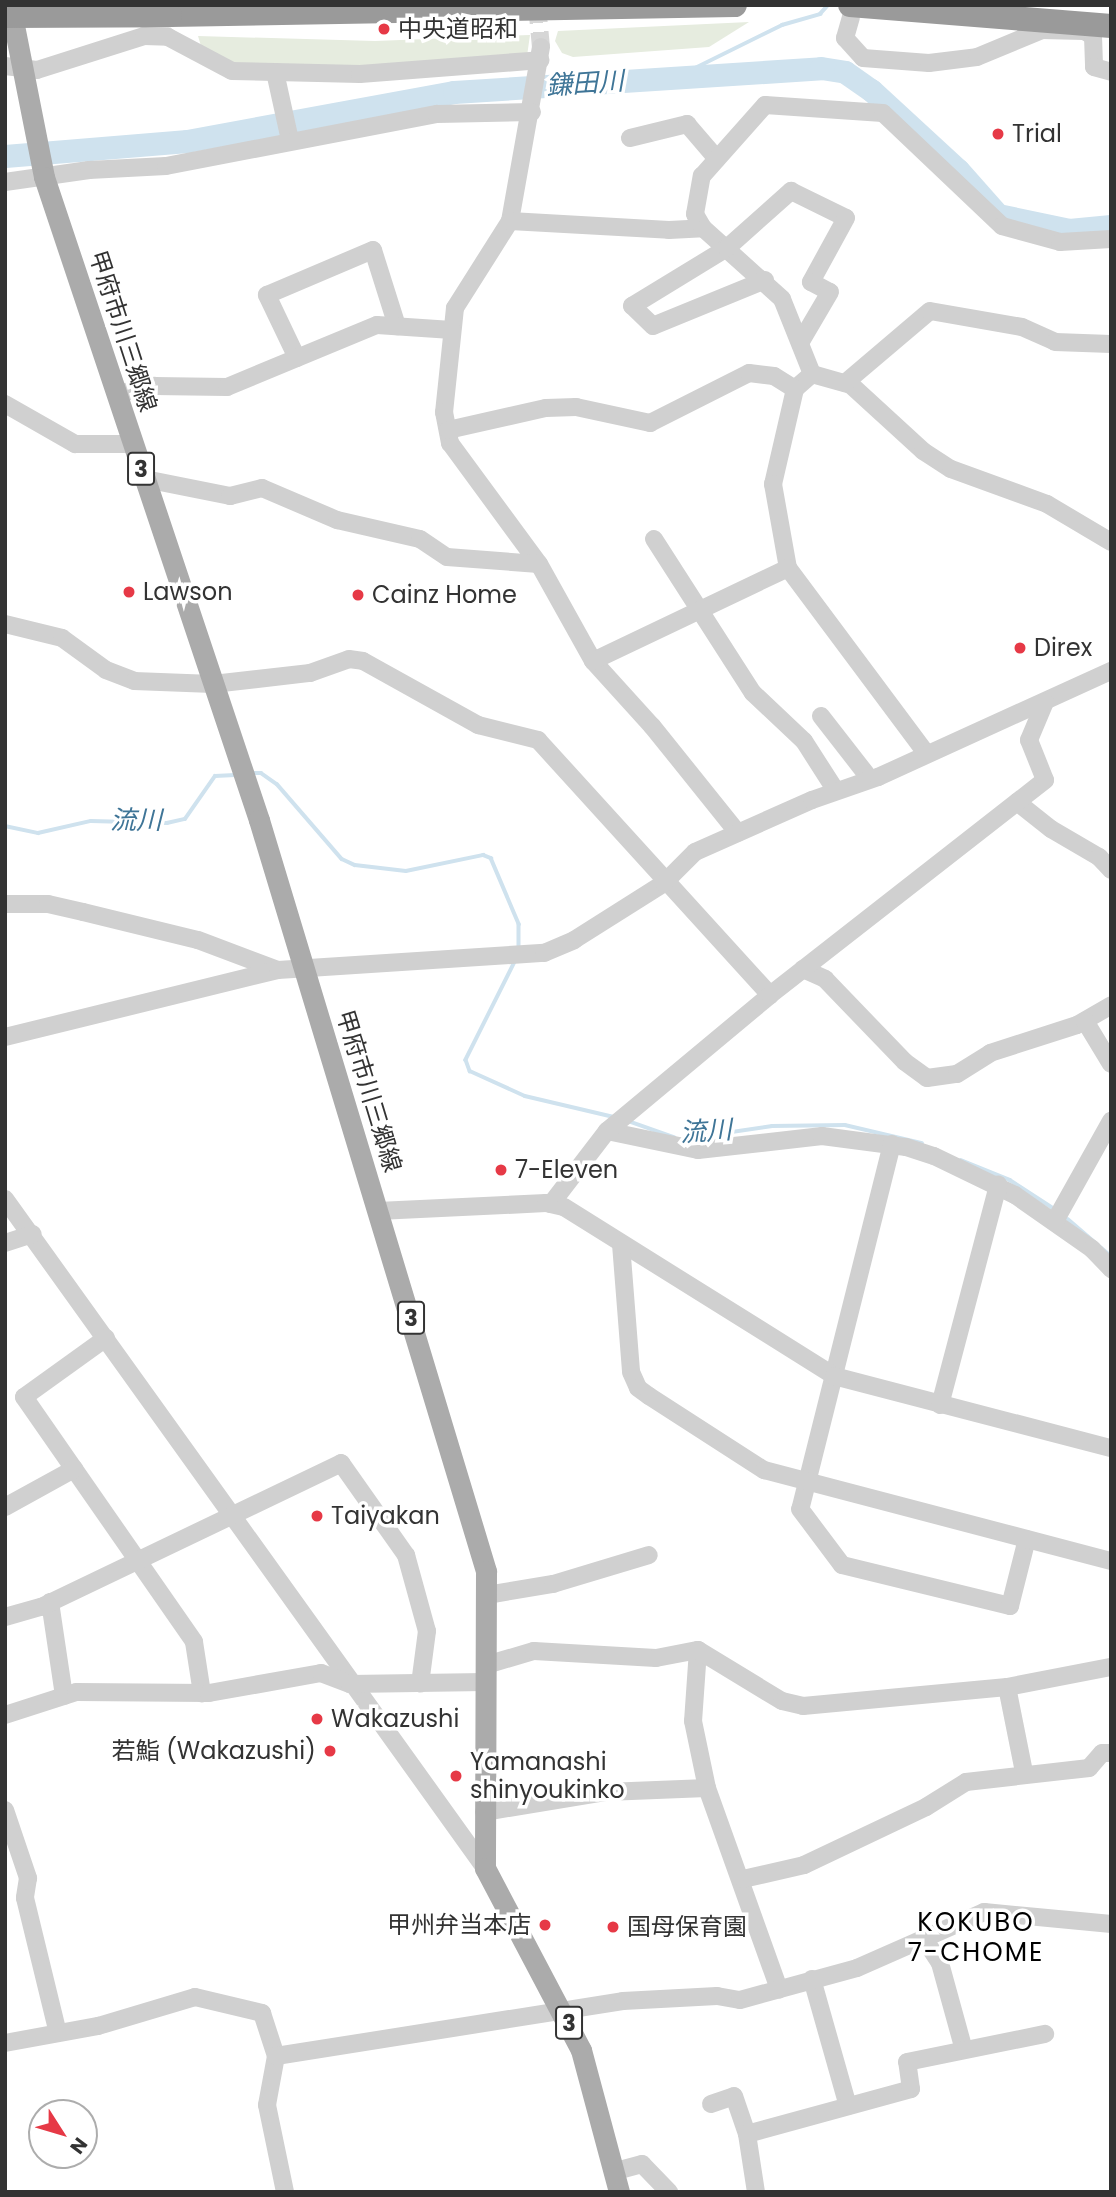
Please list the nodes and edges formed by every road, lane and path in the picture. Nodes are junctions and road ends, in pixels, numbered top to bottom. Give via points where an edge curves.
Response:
1 (10, 5) edge
2 (735, 5) edge
3 (852, 9) edge
4 (161, 10) edge
5 (5, 16) edge
6 (1111, 26) edge
7 (156, 37) junction
8 (13, 67) edge
9 (275, 72) junction
10 (1111, 72) edge
11 (532, 108) junction
12 (629, 138) dead end
13 (290, 140) junction
14 (717, 159) junction
15 (44, 174) junction
16 (5, 182) edge
17 (510, 221) junction
18 (703, 228) junction
19 (1111, 239) edge
20 (727, 248) junction
21 (765, 280) junction
22 (397, 326) junction
23 (452, 330) junction
24 (800, 343) junction
25 (1111, 344) edge
26 (297, 358) junction
27 (812, 374) junction
28 (845, 383) junction
29 (795, 389) junction
30 (116, 394) junction
31 (5, 404) edge
32 (448, 430) junction
33 (132, 444) junction
34 (145, 480) junction
35 (654, 539) dead end
36 (1111, 542) edge
37 (539, 564) junction
38 (788, 568) junction
39 (701, 611) junction
40 (5, 624) edge
41 (593, 661) junction
42 (1111, 671) edge
43 (214, 684) junction
44 (1045, 702) junction
45 (821, 716) dead end
46 (926, 753) junction
47 (870, 779) junction
48 (836, 791) junction
49 (1017, 802) junction
50 (738, 833) junction
51 (1111, 870) edge
52 (664, 883) junction
53 (5, 904) edge
54 (303, 967) junction
55 (803, 969) junction
56 (278, 970) junction
57 (770, 995) junction
58 (1111, 1005) edge
59 (1085, 1021) junction
60 (5, 1037) edge
61 (1111, 1064) edge
62 (1111, 1121) edge
63 (611, 1128) junction
64 (892, 1144) junction
65 (998, 1185) junction
66 (5, 1199) edge
67 (551, 1204) junction
68 (378, 1211) junction
69 (1055, 1221) junction
70 (33, 1234) junction
71 (5, 1243) edge
72 (621, 1244) junction
73 (1111, 1269) edge
74 (106, 1338) junction
75 (834, 1376) junction
76 (940, 1405) junction
77 (1111, 1448) edge
78 (74, 1469) junction
79 (807, 1482) junction
80 (5, 1507) edge
81 (233, 1513) junction
82 (1027, 1539) junction
83 (649, 1555) dead end
84 (136, 1559) junction
85 (1111, 1561) edge
86 (486, 1594) junction
87 (50, 1602) junction
88 (5, 1617) edge
89 (698, 1650) junction
90 (1111, 1667) edge
91 (486, 1673) junction
92 (350, 1684) junction
93 (420, 1684) junction
94 (1007, 1687) junction
95 (202, 1693) junction
96 (64, 1696) junction
97 (5, 1714) edge
98 (1111, 1753) edge
99 (1024, 1772) junction
100 (707, 1788) junction
101 (5, 1810) edge
102 (484, 1812) junction
103 (485, 1867) junction
104 (743, 1879) junction
105 (1111, 1924) edge
106 (925, 1940) junction
107 (812, 1979) junction
108 (779, 1989) junction
109 (563, 2011) junction
110 (58, 2033) junction
111 (1045, 2034) dead end
112 (5, 2043) edge
113 (964, 2050) junction
114 (276, 2056) junction
115 (711, 2104) dead end
116 (848, 2106) junction
117 (747, 2134) junction
118 (617, 2181) edge
119 (285, 2192) edge
120 (669, 2192) edge
121 (756, 2192) edge

1 - 8 main road, 甲府市川三郷線 / 3
2 - 4 highway
3 - 6 highway
3 - 10 street via 845,38 863,58 929,63 977,57 1042,30 1084,30 1093,36 1094,67
4 - 5 highway, bridge
4 - 7 street
7 - 8 street via 144,36 37,70
7 - 9 street via 168,37 232,71
8 - 15 main road, 甲府市川三郷線 / 3
9 - 11 street via 359,74 540,59
9 - 13 street
11 - 13 street via 437,114
11 - 17 street
12 - 14 street via 687,124
13 - 15 street via 166,166
14 - 18 street via 702,176 698,192 695,214
14 - 19 street via 765,105 883,113 1002,226 1060,242
15 - 16 street
15 - 30 main road, 甲府市川三郷線 / 3
17 - 18 street
17 - 23 street via 454,308
18 - 20 street
20 - 21 street
20 - 21 street via 632,306 653,327
20 - 24 street via 791,191 846,218 811,282 830,292
21 - 24 street via 782,299
22 - 23 street
22 - 26 street via 377,324
22 - 26 street via 373,250 267,295
23 - 32 street via 444,412
24 - 27 street
25 - 28 street via 1055,342 1022,327 930,311
26 - 30 street via 228,387 154,386
27 - 28 street
27 - 29 street
28 - 36 street via 951,469 1047,504
29 - 32 street via 774,376 749,373 650,423 576,407 546,408
29 - 38 street via 773,484
30 - 33 main road, 甲府市川三郷線 / 3
31 - 33 street via 75,444
32 - 37 street via 450,443 479,486
33 - 34 main road, 甲府市川三郷線 / 3
34 - 37 street via 230,496 262,488 337,520 420,539 447,557
34 - 43 main road, 甲府市川三郷線 / 3
35 - 39 street
37 - 41 street
38 - 39 street
38 - 46 street
39 - 41 street
39 - 48 street via 753,693 804,741
40 - 43 street via 62,638 106,670 134,681
41 - 50 street
42 - 44 street
43 - 52 street via 310,673 349,659 380,667 478,726 538,740 599,802
43 - 54 main road, 甲府市川三郷線 / 3
44 - 46 street
44 - 49 street via 1029,740 1048,776
45 - 47 street
46 - 47 street
47 - 48 street
48 - 50 street
49 - 51 street
49 - 55 street
50 - 52 street via 695,852
52 - 54 street via 574,940 544,953
52 - 57 street
53 - 56 street via 48,904 83,912 198,940
54 - 56 street
54 - 68 main road, 甲府市川三郷線 / 3
55 - 57 street
55 - 59 street via 825,979 905,1062 928,1078 957,1074 990,1053
56 - 60 street
57 - 63 street
58 - 59 street
59 - 61 street
62 - 69 street
63 - 64 street via 698,1150 822,1136
63 - 67 street
64 - 65 street via 934,1156
64 - 75 street
65 - 69 street
65 - 76 street
66 - 70 street
67 - 68 street
67 - 72 street via 564,1207
68 - 86 main road, 甲府市川三郷線 / 3 via 461,1480 486,1571
69 - 73 street
70 - 71 street
70 - 74 street
72 - 75 street
72 - 79 street via 631,1371 638,1388 764,1470
74 - 78 street via 23,1397
74 - 81 street
75 - 76 street
75 - 79 street
76 - 77 street
78 - 80 street
78 - 84 street
79 - 82 street
79 - 82 street via 800,1509 842,1565 1010,1606
81 - 84 street
81 - 92 street
81 - 93 street via 341,1463 406,1555 427,1631
82 - 85 street
83 - 86 street via 575,1579
84 - 87 street
84 - 95 street via 194,1642
86 - 91 main road, 甲府市川三郷線 / 3
87 - 88 street
87 - 96 street
89 - 91 street via 656,1658 534,1651
89 - 94 street via 782,1700 803,1706
89 - 100 street via 693,1721
90 - 94 street
91 - 93 street
91 - 102 main road, 甲府市川三郷線 / 3
92 - 93 street
92 - 95 street via 321,1673
92 - 103 street
94 - 99 street
95 - 96 street
96 - 97 street
98 - 99 street via 1102,1753 1088,1768
99 - 104 street via 966,1782 926,1807 804,1865
100 - 102 street via 606,1792
100 - 104 street via 723,1841
101 - 110 street via 27,1878 25,1898
102 - 103 main road, 甲府市川三郷線 / 3
103 - 109 main road, 甲府市川三郷線 / 3
104 - 108 street
105 - 106 street via 984,1912
106 - 107 street via 857,1968
106 - 113 street via 940,1962
107 - 108 street
107 - 116 street
108 - 109 street via 740,2000 717,1996 623,2001
109 - 114 street
109 - 118 main road, 甲府市川三郷線 / 3 via 584,2062
110 - 112 street
110 - 114 street via 195,1997 262,2013
111 - 113 street
113 - 116 street via 907,2062 911,2090
114 - 119 street via 267,2105
115 - 117 street via 734,2095
116 - 117 street
117 - 121 street
118 - 120 street via 642,2164 652,2169

